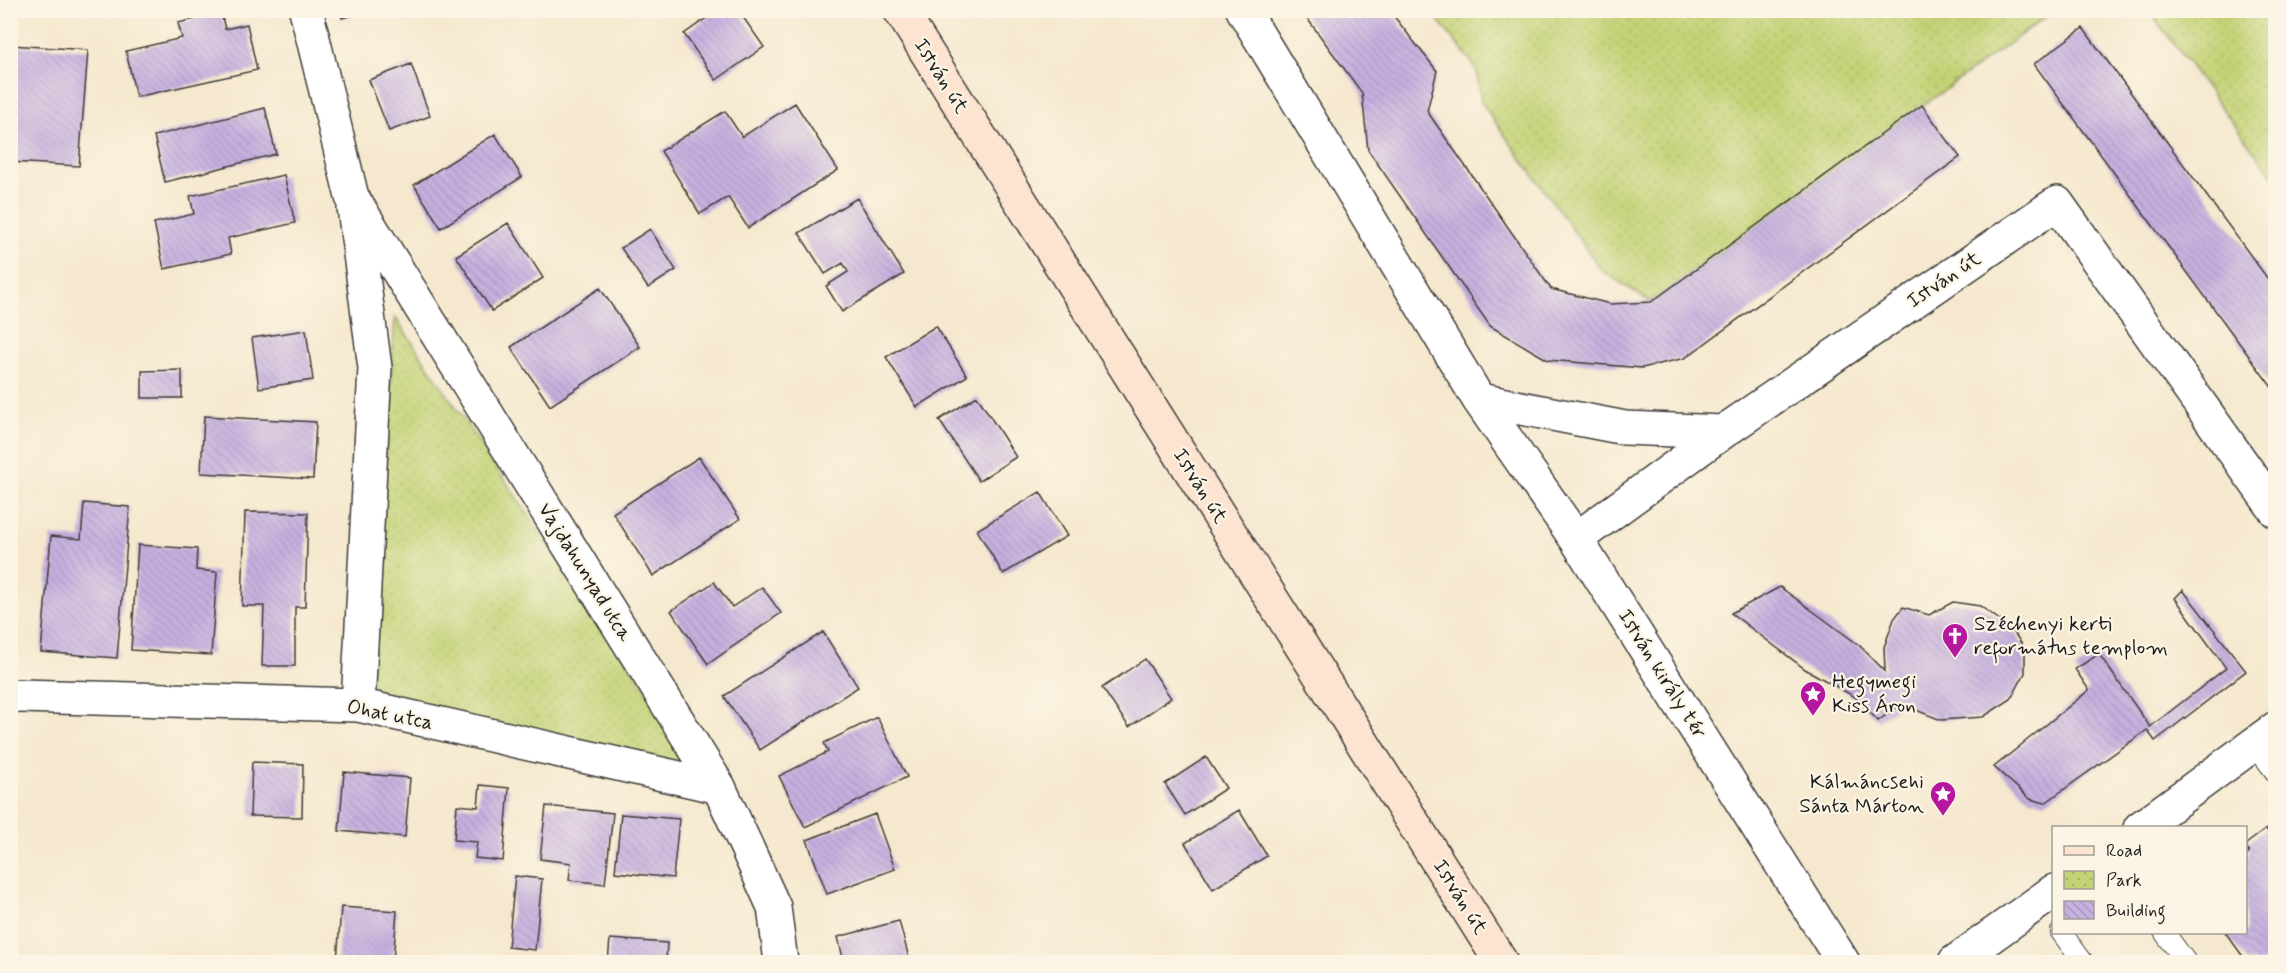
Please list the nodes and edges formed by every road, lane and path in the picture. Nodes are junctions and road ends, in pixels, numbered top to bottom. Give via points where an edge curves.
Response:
1 (306, 10) edge
2 (900, 10) edge
3 (1243, 10) edge
4 (352, 197) junction
5 (1479, 400) junction
6 (1722, 432) junction
7 (2276, 511) edge
8 (1576, 539) junction
9 (19, 696) dead end
10 (358, 705) junction
11 (2265, 736) edge
12 (2276, 773) edge
13 (719, 787) junction
14 (2143, 826) edge
15 (2049, 905) edge
16 (2062, 934) edge
17 (2165, 934) edge
18 (781, 963) edge
19 (1501, 963) edge
20 (1843, 963) edge
21 (1955, 963) edge
22 (2083, 963) edge
23 (2186, 963) edge

1 - 4 street, Vajdahunyad utca
2 - 19 street, István út
3 - 5 street
4 - 10 street, Vajdahunyad utca via 375,368
4 - 13 street, Vajdahunyad utca
5 - 6 street via 1625,428
5 - 8 street
6 - 7 street, István út via 2056,203
6 - 8 street
8 - 20 street, István király tér
9 - 10 street, Ohat utca
10 - 13 street, Ohat utca
11 - 12 lane
11 - 14 street
13 - 18 street, Vajdahunyad utca via 774,907
15 - 21 street
16 - 22 lane
17 - 23 lane

